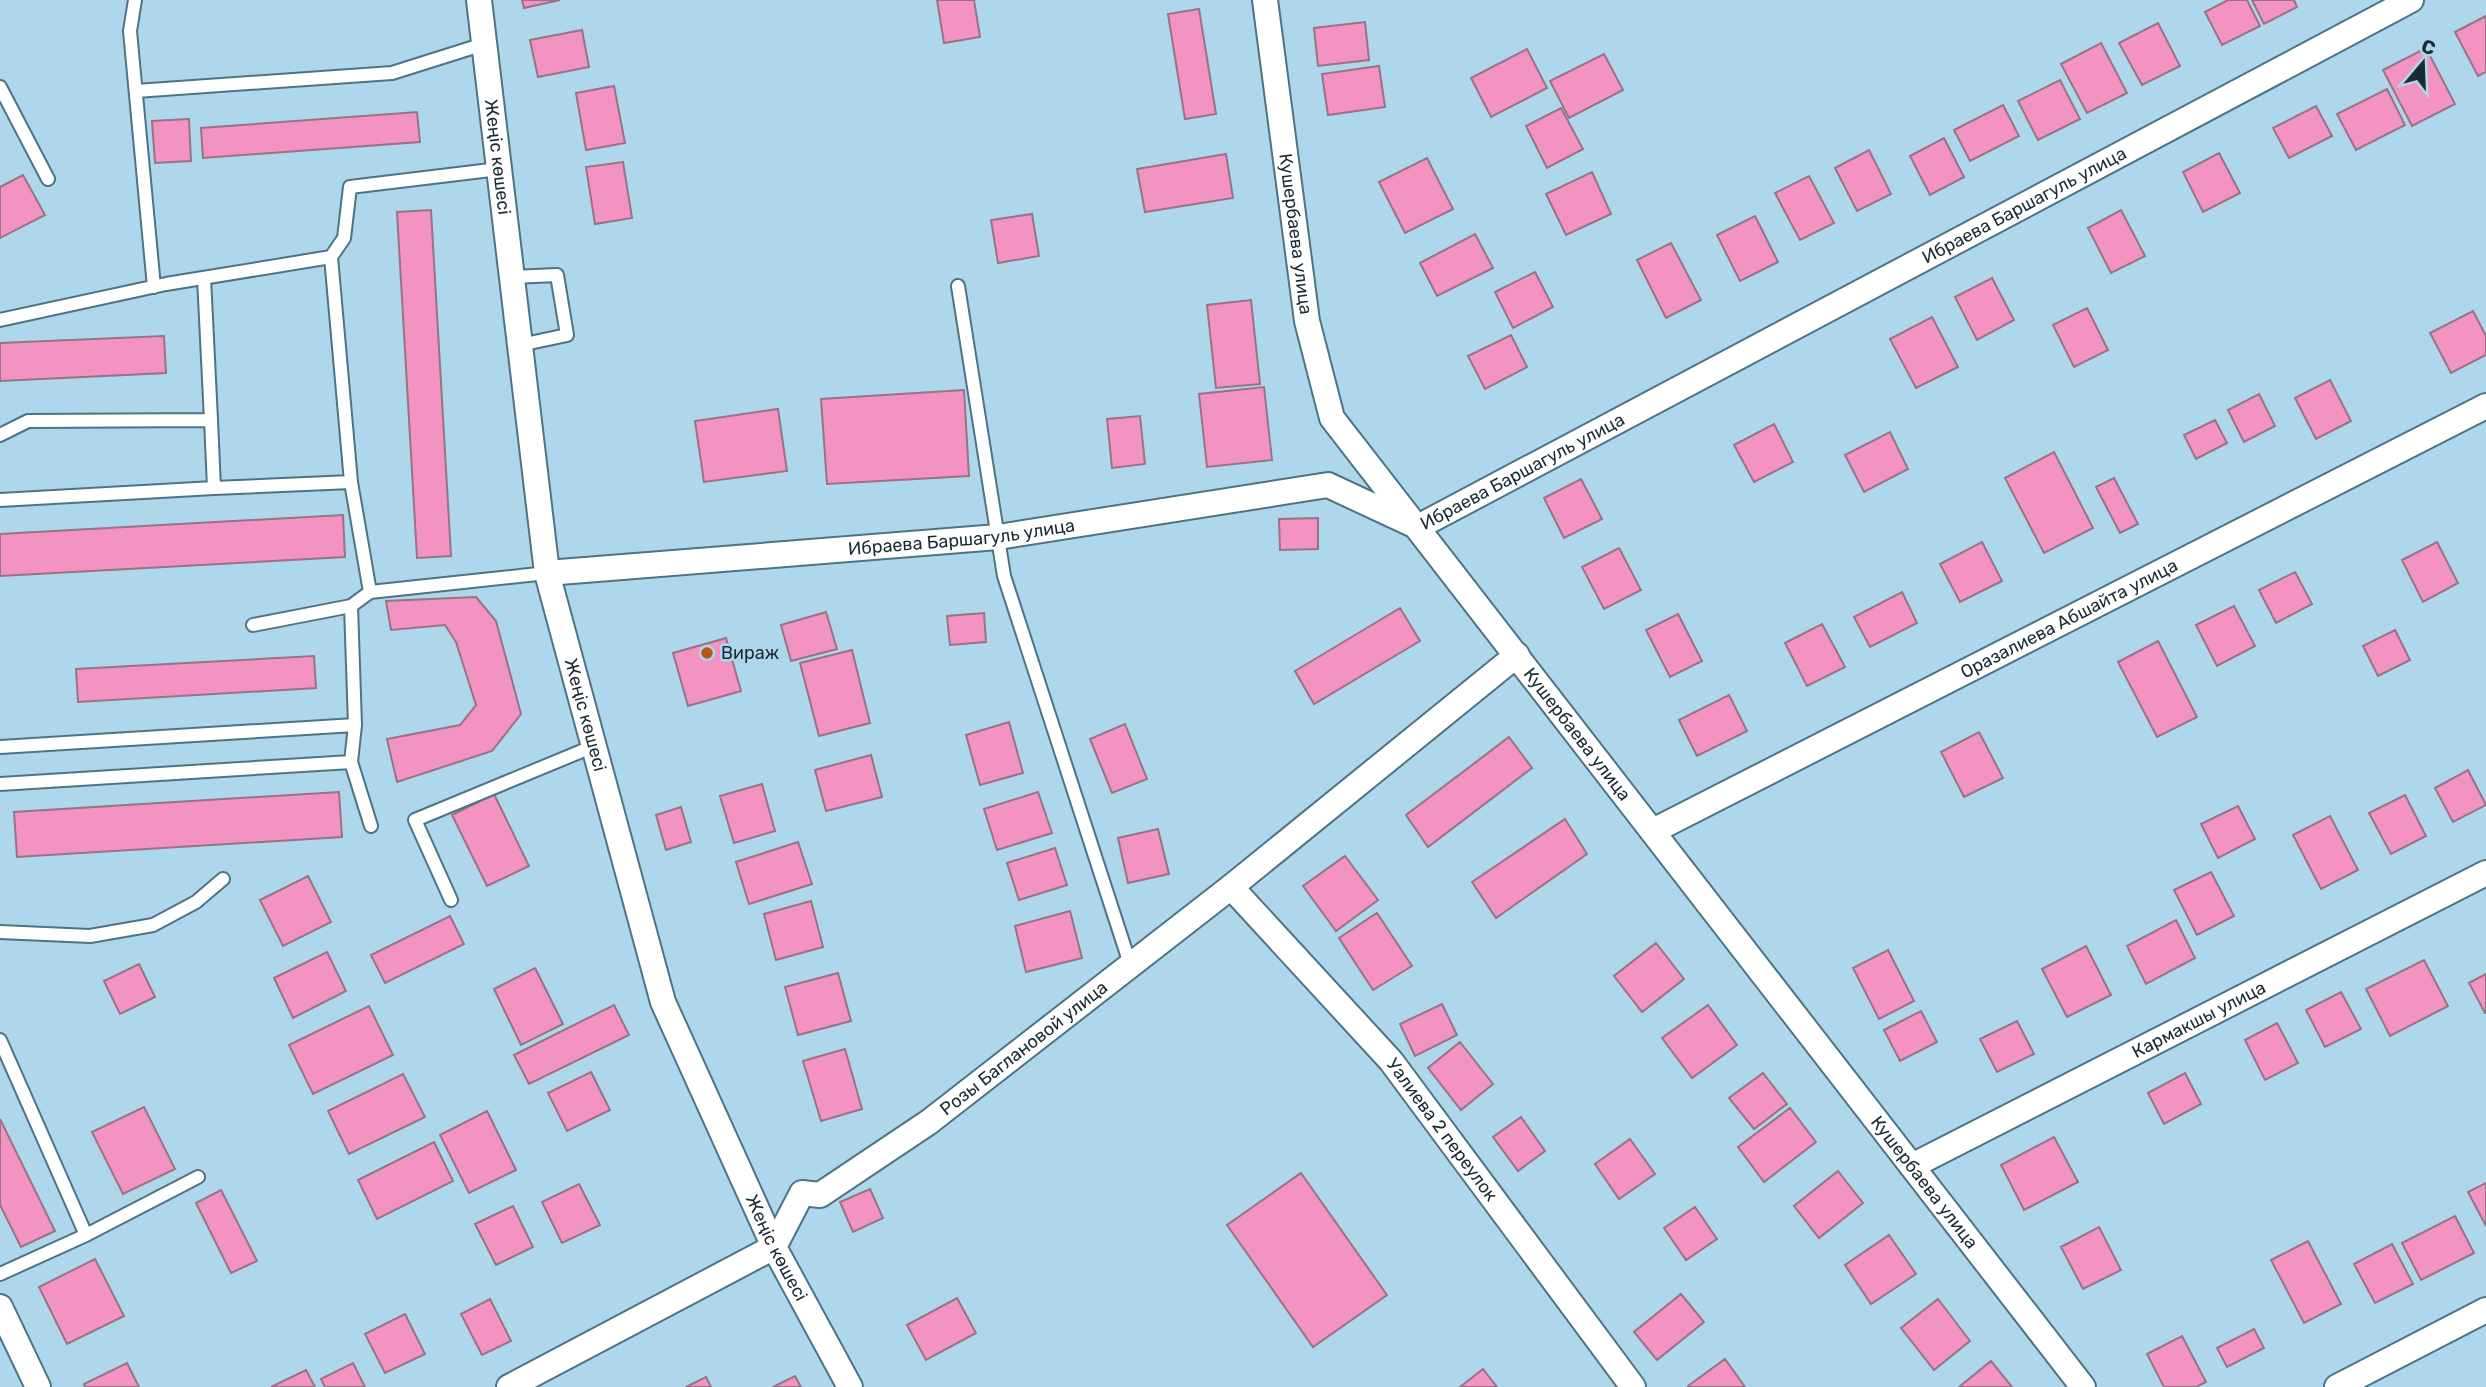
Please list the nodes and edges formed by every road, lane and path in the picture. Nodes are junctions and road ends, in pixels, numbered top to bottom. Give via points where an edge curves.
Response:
1 (135, 0) edge
2 (479, 0) edge
3 (1265, 0) edge
4 (2411, 0) edge
5 (484, 44) junction
6 (0, 87) edge
7 (135, 91) junction
8 (499, 169) junction
9 (47, 179) dead end
10 (331, 257) junction
11 (512, 277) junction
12 (204, 278) junction
13 (958, 286) dead end
14 (154, 287) junction
15 (0, 320) edge
16 (520, 345) junction
17 (2486, 406) edge
18 (211, 420) junction
19 (0, 435) edge
20 (351, 482) junction
21 (214, 488) junction
22 (0, 500) edge
23 (1418, 527) junction
24 (998, 537) junction
25 (547, 573) junction
26 (370, 593) junction
27 (351, 606) junction
28 (253, 625) dead end
29 (1517, 655) junction
30 (355, 725) junction
31 (594, 746) junction
32 (0, 747) edge
33 (351, 762) junction
34 (0, 784) edge
35 (371, 827) dead end
36 (1653, 831) junction
37 (2486, 873) edge
38 (223, 879) dead end
39 (1231, 887) junction
40 (450, 900) dead end
41 (0, 932) edge
42 (1130, 964) junction
43 (0, 1040) edge
44 (1912, 1166) junction
45 (198, 1177) dead end
46 (86, 1235) junction
47 (774, 1247) junction
48 (0, 1274) edge
49 (0, 1307) edge
50 (2486, 1310) edge
51 (38, 1387) edge
52 (509, 1387) edge
53 (850, 1387) edge
54 (1633, 1387) edge
55 (2083, 1387) edge
56 (2337, 1387) edge

1 - 7 lane via 130,30
2 - 5 street, Жеңіс көшесі
3 - 23 street, Кушербаева улица via 1307,321 1332,418
4 - 23 street, Ибраева Баршагуль улица
5 - 7 lane via 392,73
5 - 8 street, Жеңіс көшесі
6 - 9 lane
7 - 14 lane
8 - 10 lane via 350,187 344,237
8 - 11 street, Жеңіс көшесі
10 - 12 lane
10 - 20 lane
11 - 16 street, Жеңіс көшесі
11 - 16 lane via 557,275 567,335
12 - 14 lane
12 - 18 lane
13 - 24 lane
14 - 15 lane
16 - 25 street, Жеңіс көшесі
17 - 36 street, Оразалиева Абшайта улица
18 - 19 lane via 28,421
18 - 21 lane
20 - 21 lane
20 - 26 lane
21 - 22 lane
23 - 24 street, Ибраева Баршагуль улица via 1328,485
23 - 29 street, Кушербаева улица
24 - 25 street, Ибраева Баршагуль улица
24 - 42 lane via 1004,576
25 - 26 lane
25 - 31 street, Жеңіс көшесі
26 - 27 lane
27 - 28 lane
27 - 30 lane
29 - 36 street, Кушербаева улица
29 - 39 street, Розы Баглановой улица
30 - 32 lane
30 - 33 lane
31 - 40 lane via 415,820
31 - 47 street, Жеңіс көшесі via 663,1002
33 - 34 lane
33 - 35 lane
36 - 44 street, Кушербаева улица
37 - 44 street, Кармакшы улица
38 - 41 lane via 196,902 153,925 90,936
39 - 42 street, Розы Баглановой улица
39 - 54 street, Уалиева 2 переулок via 1391,1061
42 - 47 street, Розы Баглановой улица via 929,1122 820,1195 802,1193
43 - 46 lane
44 - 55 street, Кушербаева улица
45 - 46 lane
46 - 48 lane
47 - 52 street
47 - 53 street, Жеңіс көшесі
49 - 51 street
50 - 56 street

